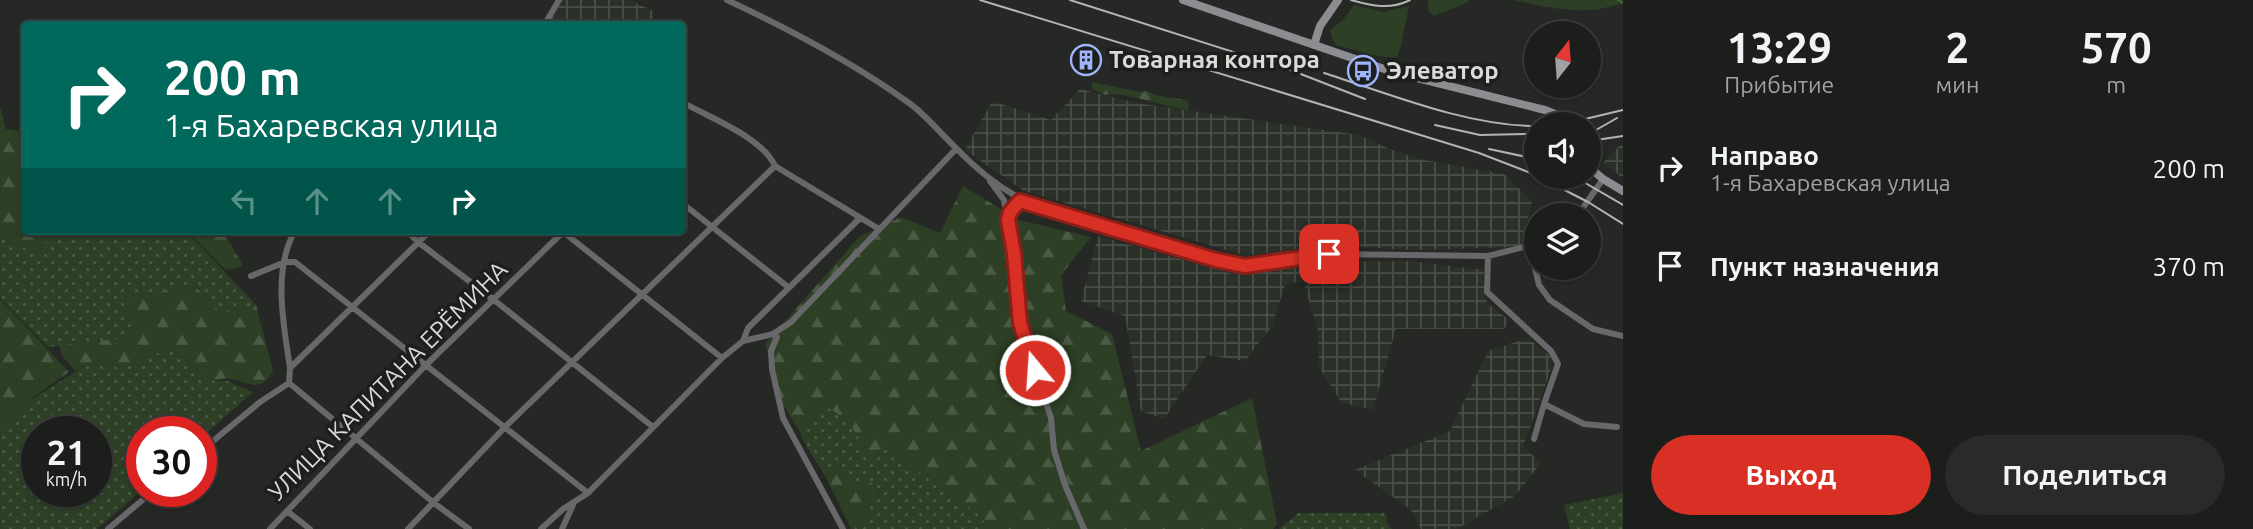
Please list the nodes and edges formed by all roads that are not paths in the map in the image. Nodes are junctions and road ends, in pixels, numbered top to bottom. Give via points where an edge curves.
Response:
1 (559, 0) edge
2 (727, 0) edge
3 (1183, 0) edge
4 (1338, 0) edge
5 (547, 21) edge
6 (1314, 45) junction
7 (686, 107) edge
8 (1549, 112) edge
9 (956, 149) junction
10 (775, 166) junction
11 (986, 175) junction
12 (1603, 180) joint
13 (1623, 191) edge
14 (1020, 201) junction
15 (1587, 203) edge
16 (686, 206) edge
17 (860, 218) junction
18 (1008, 220) junction
19 (712, 225) junction
20 (879, 229) junction
21 (293, 235) edge
22 (411, 235) edge
23 (426, 235) edge
24 (559, 235) edge
25 (568, 235) edge
26 (418, 242) junction
27 (1524, 247) edge
28 (1488, 256) junction
29 (285, 262) junction
30 (251, 276) dead end
31 (1540, 280) edge
32 (788, 287) junction
33 (642, 294) junction
34 (494, 300) junction
35 (352, 306) junction
36 (773, 334) junction
37 (1623, 336) edge
38 (743, 341) junction
39 (722, 358) junction
40 (573, 362) junction
41 (426, 365) junction
42 (290, 369) junction
43 (289, 383) junction
44 (1544, 404) junction
45 (505, 427) junction
46 (653, 427) junction
47 (1618, 427) dead end
48 (217, 438) edge
49 (356, 439) junction
50 (1534, 439) dead end
51 (588, 493) junction
52 (434, 503) junction
53 (573, 503) junction
54 (134, 507) edge
55 (287, 511) junction
56 (108, 529) edge
57 (270, 529) edge
58 (310, 529) edge
59 (408, 529) edge
60 (469, 529) edge
61 (541, 529) edge
62 (562, 529) edge
63 (843, 529) edge
64 (1084, 529) edge

1 - 5 street
2 - 9 street via 871,76 918,110
3 - 6 main road
4 - 6 main road via 1320,26
6 - 8 main road via 1393,72
7 - 10 street via 754,142
9 - 11 street
9 - 20 street
10 - 17 street
10 - 19 street
11 - 14 street
11 - 18 street via 1004,200
12 - 13 main road
12 - 15 street
14 - 18 street
14 - 28 street via 1245,266 1329,254
16 - 19 street
17 - 20 street
17 - 32 street
18 - 64 street via 1020,323 1051,418 1054,450
19 - 32 street
19 - 33 street
20 - 36 street via 791,322
21 - 29 street
22 - 26 street
23 - 26 street
24 - 34 street, УЛИЦА КАПИТАНА ЕРЁМИНА
25 - 33 street
26 - 34 street
26 - 35 street
27 - 28 street
28 - 44 street via 1487,292 1556,357 1556,372
29 - 30 street
29 - 35 street via 295,262
29 - 42 street via 281,309
31 - 37 street via 1543,293 1593,330
32 - 38 street via 748,327
33 - 39 street
33 - 40 street
34 - 40 street
34 - 41 street, УЛИЦА КАПИТАНА ЕРЁМИНА
35 - 41 street
35 - 42 street
36 - 38 street
36 - 63 street via 777,337 771,351 772,369 783,418
38 - 39 street
39 - 46 street
40 - 45 street
40 - 46 street
41 - 45 street
41 - 49 street, УЛИЦА КАПИТАНА ЕРЁМИНА
42 - 43 street
43 - 48 street
43 - 49 street
44 - 47 street via 1584,424
44 - 50 street
45 - 51 street
45 - 52 street
46 - 51 street
49 - 52 street
49 - 55 street, УЛИЦА КАПИТАНА ЕРЁМИНА
51 - 53 street
52 - 59 street
52 - 60 street
53 - 61 street
53 - 62 street
54 - 56 street
55 - 57 street, УЛИЦА КАПИТАНА ЕРЁМИНА
55 - 58 street

